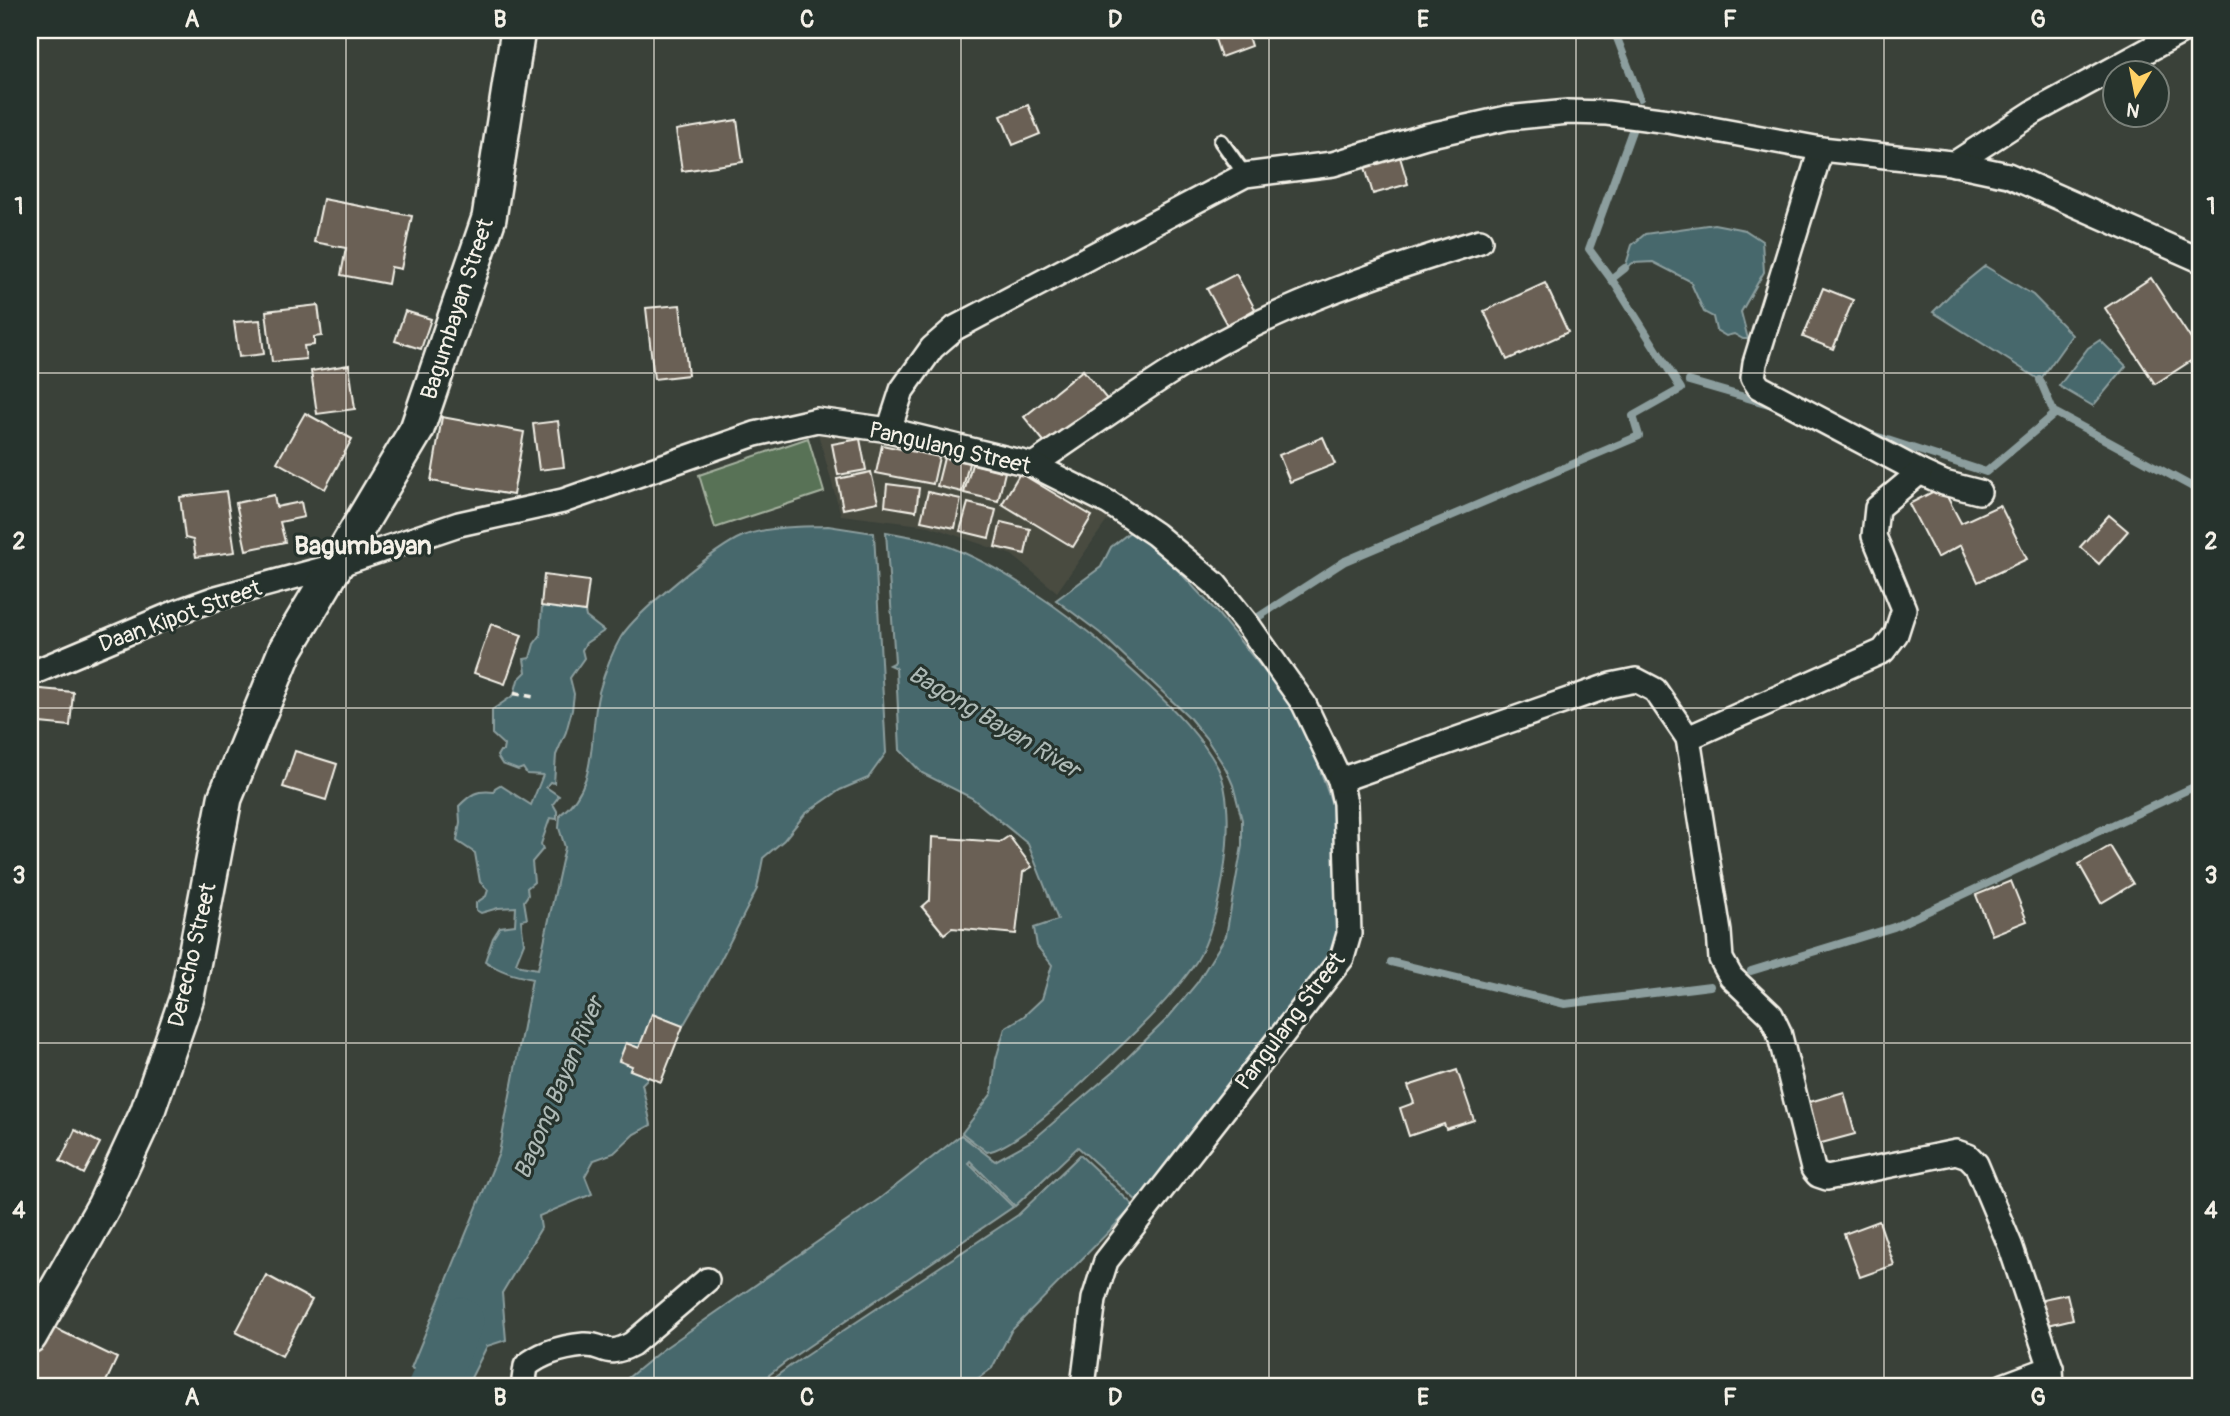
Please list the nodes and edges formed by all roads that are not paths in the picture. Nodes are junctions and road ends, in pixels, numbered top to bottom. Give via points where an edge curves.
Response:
1 (518, 30) edge
2 (2185, 30) edge
3 (1221, 141) dead end
4 (1821, 149) junction
5 (1954, 164) junction
6 (1245, 175) junction
7 (1480, 241) dead end
8 (2200, 260) edge
9 (890, 430) junction
10 (1033, 465) junction
11 (1920, 472) junction
12 (1979, 492) dead end
13 (334, 566) junction
14 (30, 674) edge
15 (1688, 738) junction
16 (1340, 780) junction
17 (707, 1280) dead end
18 (30, 1336) edge
19 (2052, 1377) edge
20 (527, 1386) edge
21 (1083, 1386) edge
22 (2003, 1386) edge

1 - 13 main road, Bagumbayan Street via 489,218 426,403 417,429
2 - 5 street via 2034,112
3 - 6 lane
4 - 5 street
4 - 6 street via 1668,121 1568,112 1507,118 1333,164
4 - 11 street via 1753,378 1759,387
5 - 8 street via 2008,175
6 - 9 street via 955,328 932,348 902,390
7 - 10 street via 1347,285 1198,355
9 - 10 street, Pangulang Street
9 - 13 street, Pangulang Street via 817,420 755,434 563,501 459,524
10 - 16 street, Pangulang Street via 1109,503 1215,584 1304,704
11 - 12 street
11 - 15 street via 1877,508 1874,536 1904,609 1896,634 1883,651
13 - 14 street, Daan Kipot Street via 216,598
13 - 18 main road, Derecho Street via 286,649 225,798 187,997 147,1113 104,1206
15 - 16 street via 1656,690 1636,680
15 - 19 street via 1721,960 1731,977 1771,1015 1779,1032 1813,1169 1827,1178 1956,1152 1968,1156 1976,1164 2010,1245
16 - 21 street, Pangulang Street via 1345,803 1349,934 1342,958 1106,1261 1094,1299
17 - 20 street via 623,1348 611,1352 586,1345 535,1359 526,1366
19 - 22 street

